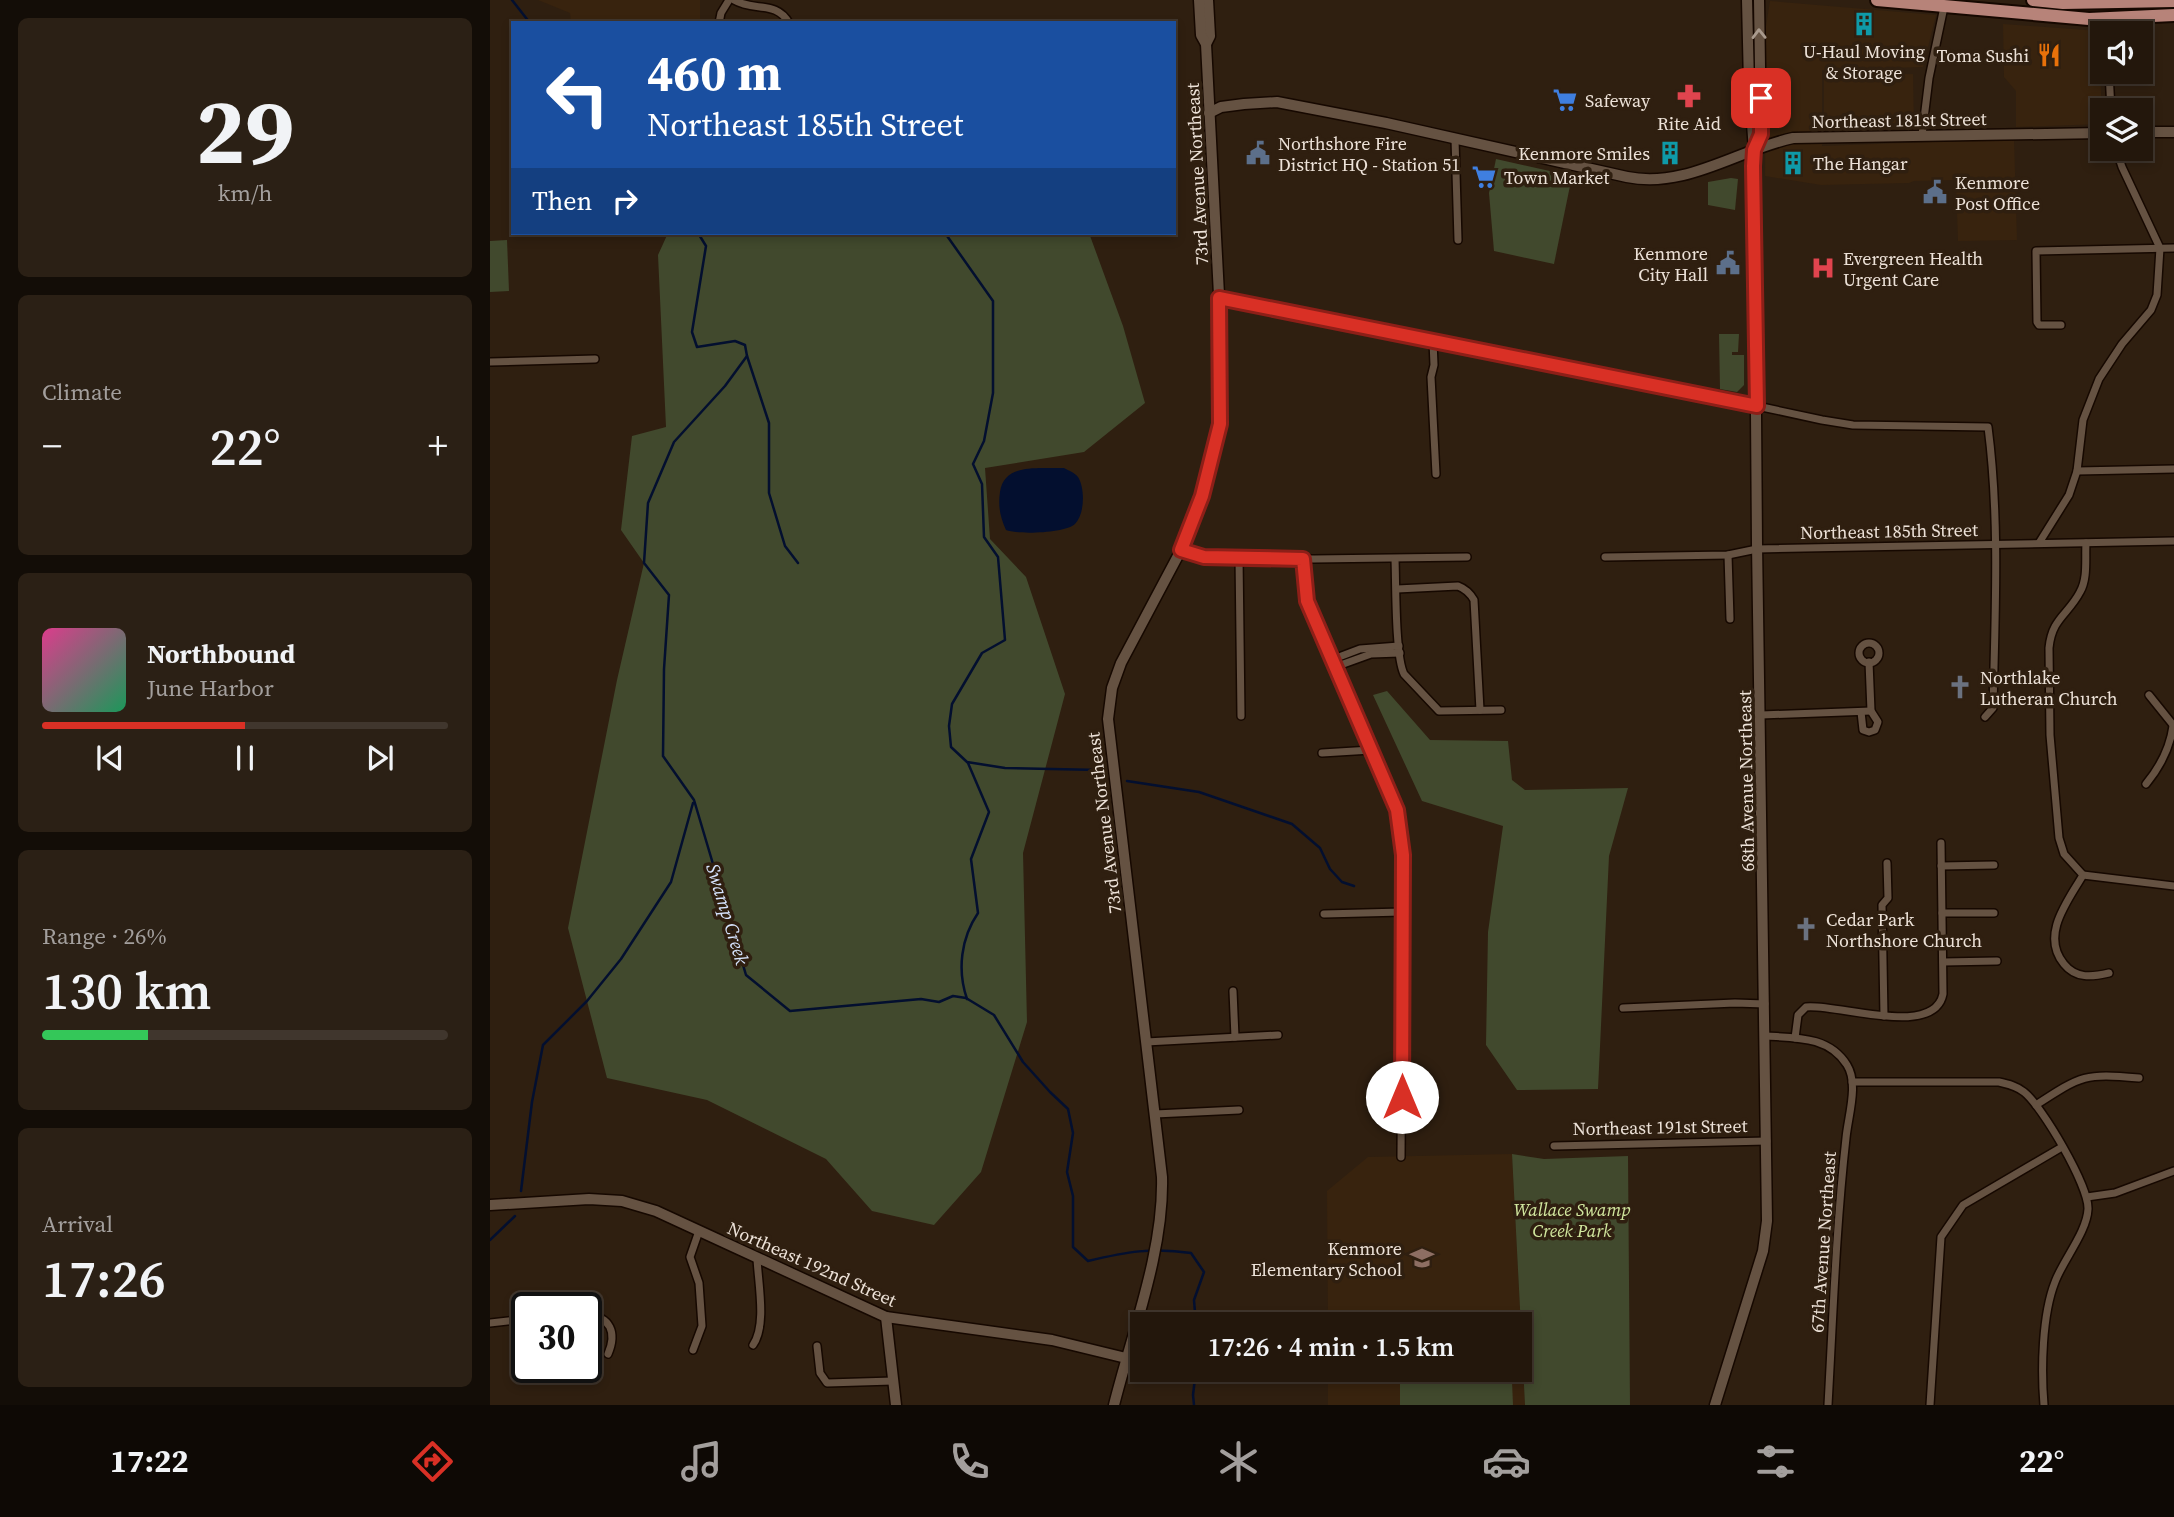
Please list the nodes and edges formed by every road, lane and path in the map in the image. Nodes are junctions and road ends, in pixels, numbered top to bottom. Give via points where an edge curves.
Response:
1 (732, 0) edge
2 (1199, 0) edge
3 (1208, 0) edge
4 (1747, 0) edge
5 (1759, 0) edge
6 (1877, 0) edge
7 (2033, 0) edge
8 (759, 1) edge
9 (2174, 1) edge
10 (2106, 2) edge
11 (2063, 3) junction
12 (1944, 7) junction
13 (2174, 9) edge
14 (2174, 15) edge
15 (2108, 19) junction
16 (720, 21) edge
17 (788, 21) edge
18 (1206, 44) junction
19 (1209, 113) junction
20 (2153, 132) edge
21 (2174, 132) edge
22 (2090, 133) edge
23 (1922, 135) junction
24 (1455, 139) junction
25 (1754, 150) junction
26 (2120, 161) edge
27 (1458, 240) dead end
28 (2160, 248) junction
29 (2174, 248) edge
30 (1219, 298) junction
31 (2061, 324) dead end
32 (1433, 341) junction
33 (595, 359) dead end
34 (490, 362) edge
35 (1757, 406) junction
36 (2174, 469) edge
37 (2077, 471) junction
38 (1436, 474) dead end
39 (2174, 541) edge
40 (2039, 543) junction
41 (2086, 543) junction
42 (1994, 544) junction
43 (1757, 549) junction
44 (1181, 550) junction
45 (1728, 555) junction
46 (1239, 556) junction
47 (1467, 557) dead end
48 (1605, 557) dead end
49 (1303, 559) junction
50 (1395, 559) junction
51 (1397, 589) junction
52 (1730, 619) dead end
53 (1399, 649) junction
54 (1869, 662) dead end
55 (1333, 664) junction
56 (2149, 695) dead end
57 (1480, 710) junction
58 (1502, 710) dead end
59 (1871, 711) junction
60 (1861, 712) junction
61 (1761, 715) junction
62 (1241, 716) dead end
63 (1985, 717) dead end
64 (2174, 726) edge
65 (1371, 750) junction
66 (1322, 753) dead end
67 (2146, 785) dead end
68 (1941, 843) dead end
69 (1887, 863) dead end
70 (1994, 865) dead end
71 (1941, 866) junction
72 (2083, 874) junction
73 (2174, 886) edge
74 (1402, 912) junction
75 (1942, 913) junction
76 (1994, 913) dead end
77 (1324, 914) dead end
78 (1997, 961) dead end
79 (1943, 962) junction
80 (2109, 973) dead end
81 (1233, 991) dead end
82 (1765, 1004) junction
83 (1623, 1008) dead end
84 (1884, 1016) junction
85 (1278, 1035) dead end
86 (1766, 1036) junction
87 (1235, 1037) junction
88 (1795, 1038) junction
89 (1146, 1042) junction
90 (2139, 1078) dead end
91 (1852, 1082) junction
92 (2036, 1105) junction
93 (1240, 1110) dead end
94 (1154, 1114) junction
95 (1767, 1141) junction
96 (1554, 1146) dead end
97 (2062, 1147) junction
98 (1401, 1157) dead end
99 (2174, 1171) edge
100 (2087, 1197) junction
101 (490, 1205) edge
102 (699, 1231) junction
103 (757, 1258) junction
104 (886, 1317) junction
105 (602, 1319) edge
106 (511, 1321) edge
107 (490, 1323) edge
108 (753, 1345) dead end
109 (817, 1346) dead end
110 (693, 1350) dead end
111 (608, 1354) dead end
112 (1126, 1358) junction
113 (893, 1381) junction
114 (896, 1405) edge
115 (1114, 1405) edge
116 (1715, 1405) edge
117 (1828, 1405) edge
118 (1930, 1405) edge
119 (2044, 1405) edge

1 - 8 street via 750,5
1 - 16 street
2 - 18 street, 73rd Avenue Northeast via 1201,35
3 - 18 street, 73rd Avenue Northeast via 1210,36
4 - 25 street, 68th Avenue Northeast
25 -> 5 street, 68th Avenue Northeast via 1761,134
6 - 12 main road
7 - 11 main road
8 - 17 street via 778,9
9 - 10 main road
10 - 11 main road
11 - 12 main road via 2039,8 1961,0
12 - 15 main road
12 - 23 street
13 - 15 main road via 2122,12
14 - 15 main road
18 - 19 street, 73rd Avenue Northeast
19 - 24 street, Northeast 181st Street via 1233,105 1277,102
19 - 30 street, 73rd Avenue Northeast
20 - 21 street
22 - 23 street, Northeast 181st Street
23 - 25 street, Northeast 181st Street via 1811,136 1771,142
24 - 25 street, Northeast 181st Street via 1654,180 1681,176
24 - 27 street
25 - 35 street, 68th Avenue Northeast
26 - 28 street
28 - 29 street
28 - 31 street via 2036,251 2037,322
28 - 37 street via 2157,295 2151,310 2099,379 2083,420
30 - 32 street
30 - 44 street, 73rd Avenue Northeast via 1220,424 1202,496
32 - 35 street
32 - 38 street
33 - 34 street
35 - 42 street via 1853,425 1988,426
35 - 43 street, 68th Avenue Northeast
36 - 37 street
37 - 40 street via 2069,495
39 - 41 street, Northeast 185th Street
40 - 41 street, Northeast 185th Street
40 - 42 street, Northeast 185th Street
41 - 72 street via 2084,581 2072,605 2056,622 2049,648 2050,735 2059,838 2064,854
42 - 43 street, Northeast 185th Street
42 - 63 street via 1993,708
43 - 45 street, Northeast 185th Street
43 - 61 street, 68th Avenue Northeast
44 - 46 street via 1204,557
44 - 89 street, 73rd Avenue Northeast via 1121,663 1109,704 1110,746
45 - 48 street, Northeast 185th Street
45 - 52 street
46 - 49 street
46 - 62 street
47 - 50 street
49 - 50 street
49 - 55 street via 1307,601
50 - 51 street
51 - 53 street
51 - 57 street via 1458,586 1469,591 1474,600
53 - 55 street via 1360,649
53 - 57 street via 1404,674 1439,711
54 - 59 street
55 - 65 street
56 - 64 street
57 - 58 street
59 - 60 street
59 - 60 street via 1878,725 1869,732 1861,725
60 - 61 street
61 - 82 street, 68th Avenue Northeast
64 - 67 street via 2158,770
65 - 66 street
65 - 74 street via 1397,810 1403,855
68 - 71 street
69 - 84 street via 1888,898 1882,905
70 - 71 street
71 - 75 street
72 - 73 street
72 - 80 street via 2053,940 2057,955 2076,975
74 - 77 street
74 - 98 street
75 - 76 street
75 - 79 street
78 - 79 street
79 - 84 street via 1940,1006 1921,1015
81 - 87 street
82 - 83 street
82 - 86 street, 68th Avenue Northeast
84 - 88 street via 1806,1007 1798,1016
85 - 87 street
86 - 88 street
86 - 95 street, 68th Avenue Northeast
87 - 89 street
88 - 91 street via 1835,1049
89 - 94 street, 73rd Avenue Northeast
90 - 92 street via 2086,1076
91 - 92 street via 1999,1082 2024,1092
91 - 117 street, 67th Avenue Northeast
92 - 97 street
93 - 94 street
94 - 112 street, 73rd Avenue Northeast via 1163,1204 1158,1240
95 - 96 street, Northeast 191st Street
95 - 116 street, 68th Avenue Northeast via 1763,1251
97 - 100 street
97 - 118 street via 1963,1205 1941,1237
99 - 100 street via 2115,1193
100 - 119 street via 2085,1223 2050,1296
101 - 102 street, Northeast 192nd Street via 622,1201
102 - 103 street, Northeast 192nd Street
102 - 110 street via 690,1256 699,1283 702,1326
103 - 104 street, Northeast 192nd Street
103 - 108 street via 761,1326
104 - 112 street, Northeast 192nd Street via 1052,1340
104 - 113 street
105 - 111 street via 610,1326 613,1344
106 - 107 street
109 - 113 street via 820,1373 827,1383
112 - 115 street, 73rd Avenue Northeast
113 - 114 street

